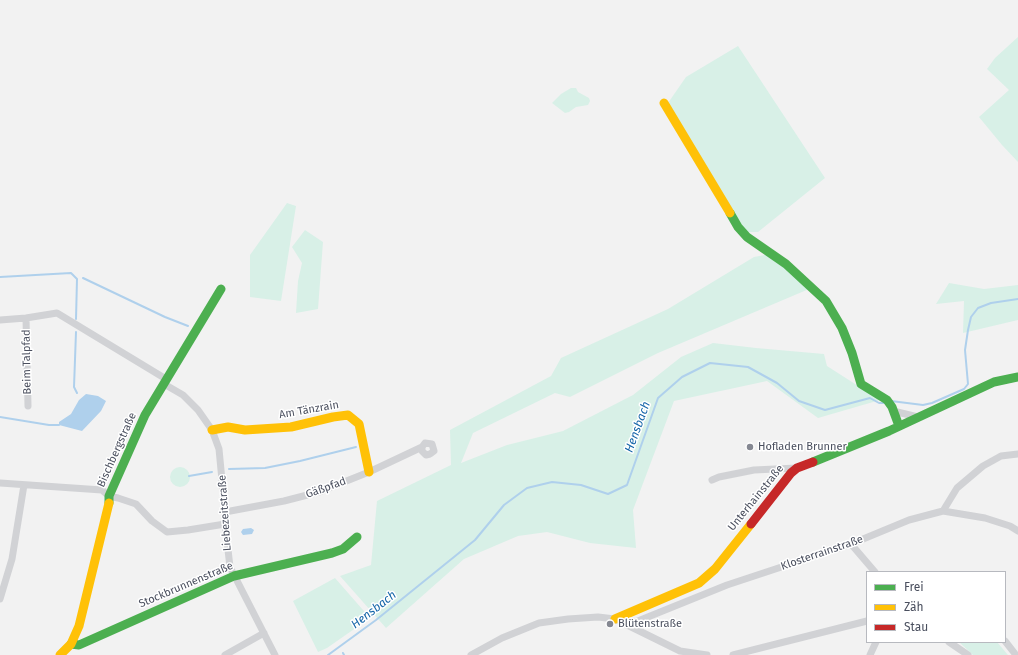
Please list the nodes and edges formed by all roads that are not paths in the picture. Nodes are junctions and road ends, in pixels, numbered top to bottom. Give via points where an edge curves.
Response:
1 (664, 103) dead end
2 (220, 289) dead end
3 (26, 318) junction
4 (0, 320) edge
5 (1018, 377) edge
6 (165, 382) junction
7 (28, 406) dead end
8 (891, 406) junction
9 (918, 417) junction
10 (899, 426) junction
11 (212, 430) junction
12 (422, 447) dead end
13 (1018, 454) edge
14 (796, 468) junction
15 (368, 472) junction
16 (712, 480) dead end
17 (0, 483) edge
18 (24, 485) junction
19 (109, 496) junction
20 (943, 511) junction
21 (225, 512) junction
22 (225, 524) junction
23 (1018, 530) edge
24 (357, 537) dead end
25 (851, 544) junction
26 (874, 571) edge
27 (234, 576) junction
28 (0, 599) edge
29 (615, 619) junction
30 (866, 621) edge
31 (628, 625) junction
32 (264, 633) junction
33 (1006, 642) edge
34 (876, 643) edge
35 (950, 643) edge
36 (71, 644) junction
37 (679, 653) edge
38 (60, 655) edge
39 (225, 655) edge
40 (275, 655) edge
41 (471, 655) edge
42 (707, 655) edge
43 (733, 655) edge
44 (870, 655) edge
45 (968, 655) edge
46 (1016, 655) edge

1 - 8 street via 738,227 747,237 786,264 826,301 842,328 861,384
2 - 6 street, Bischbergstraße
3 - 4 street, Liebezeitstraße
3 - 6 street, Liebezeitstraße via 57,313
3 - 7 street, Beim Talpfad
5 - 9 street, Unterhainstraße via 994,382
6 - 11 street, Liebezeitstraße via 198,410
6 - 19 street, Bischbergstraße via 146,415
8 - 9 street
8 - 10 street
9 - 10 street, Unterhainstraße
10 - 14 street, Unterhainstraße
11 - 15 street, Am Tänzrain via 228,427 245,430 291,427 333,416 348,415 359,424
11 - 21 street, Liebezeitstraße via 219,449
12 - 15 street, Gäßpfad
13 - 20 street via 1001,456 983,466 956,488
14 - 16 street via 754,470
14 - 29 street, Unterhainstraße via 715,569 699,583
15 - 21 street, Gäßpfad via 319,492
17 - 18 street
18 - 19 street via 96,489
18 - 28 street via 12,559
19 - 22 street via 136,504 167,532
19 - 36 street, Bischbergstraße via 78,626
20 - 23 street, Klosterrainstraße via 985,518
20 - 25 street, Klosterrainstraße via 909,520
21 - 22 street, Liebezeitstraße
22 - 27 street, Liebezeitstraße via 228,555
24 - 27 street, Stockbrunnenstraße via 343,549 332,553
25 - 26 street
25 - 31 street, Klosterrainstraße via 727,585
27 - 32 street, Liebezeitstraße
27 - 36 street, Stockbrunnenstraße via 79,645
29 - 31 street
29 - 41 street via 585,617 539,623 502,638
30 - 43 street
31 - 37 street
32 - 39 street
32 - 40 street, Liebezeitstraße
33 - 46 street
34 - 44 street
35 - 45 street
36 - 38 street, Bischbergstraße
37 - 42 street

